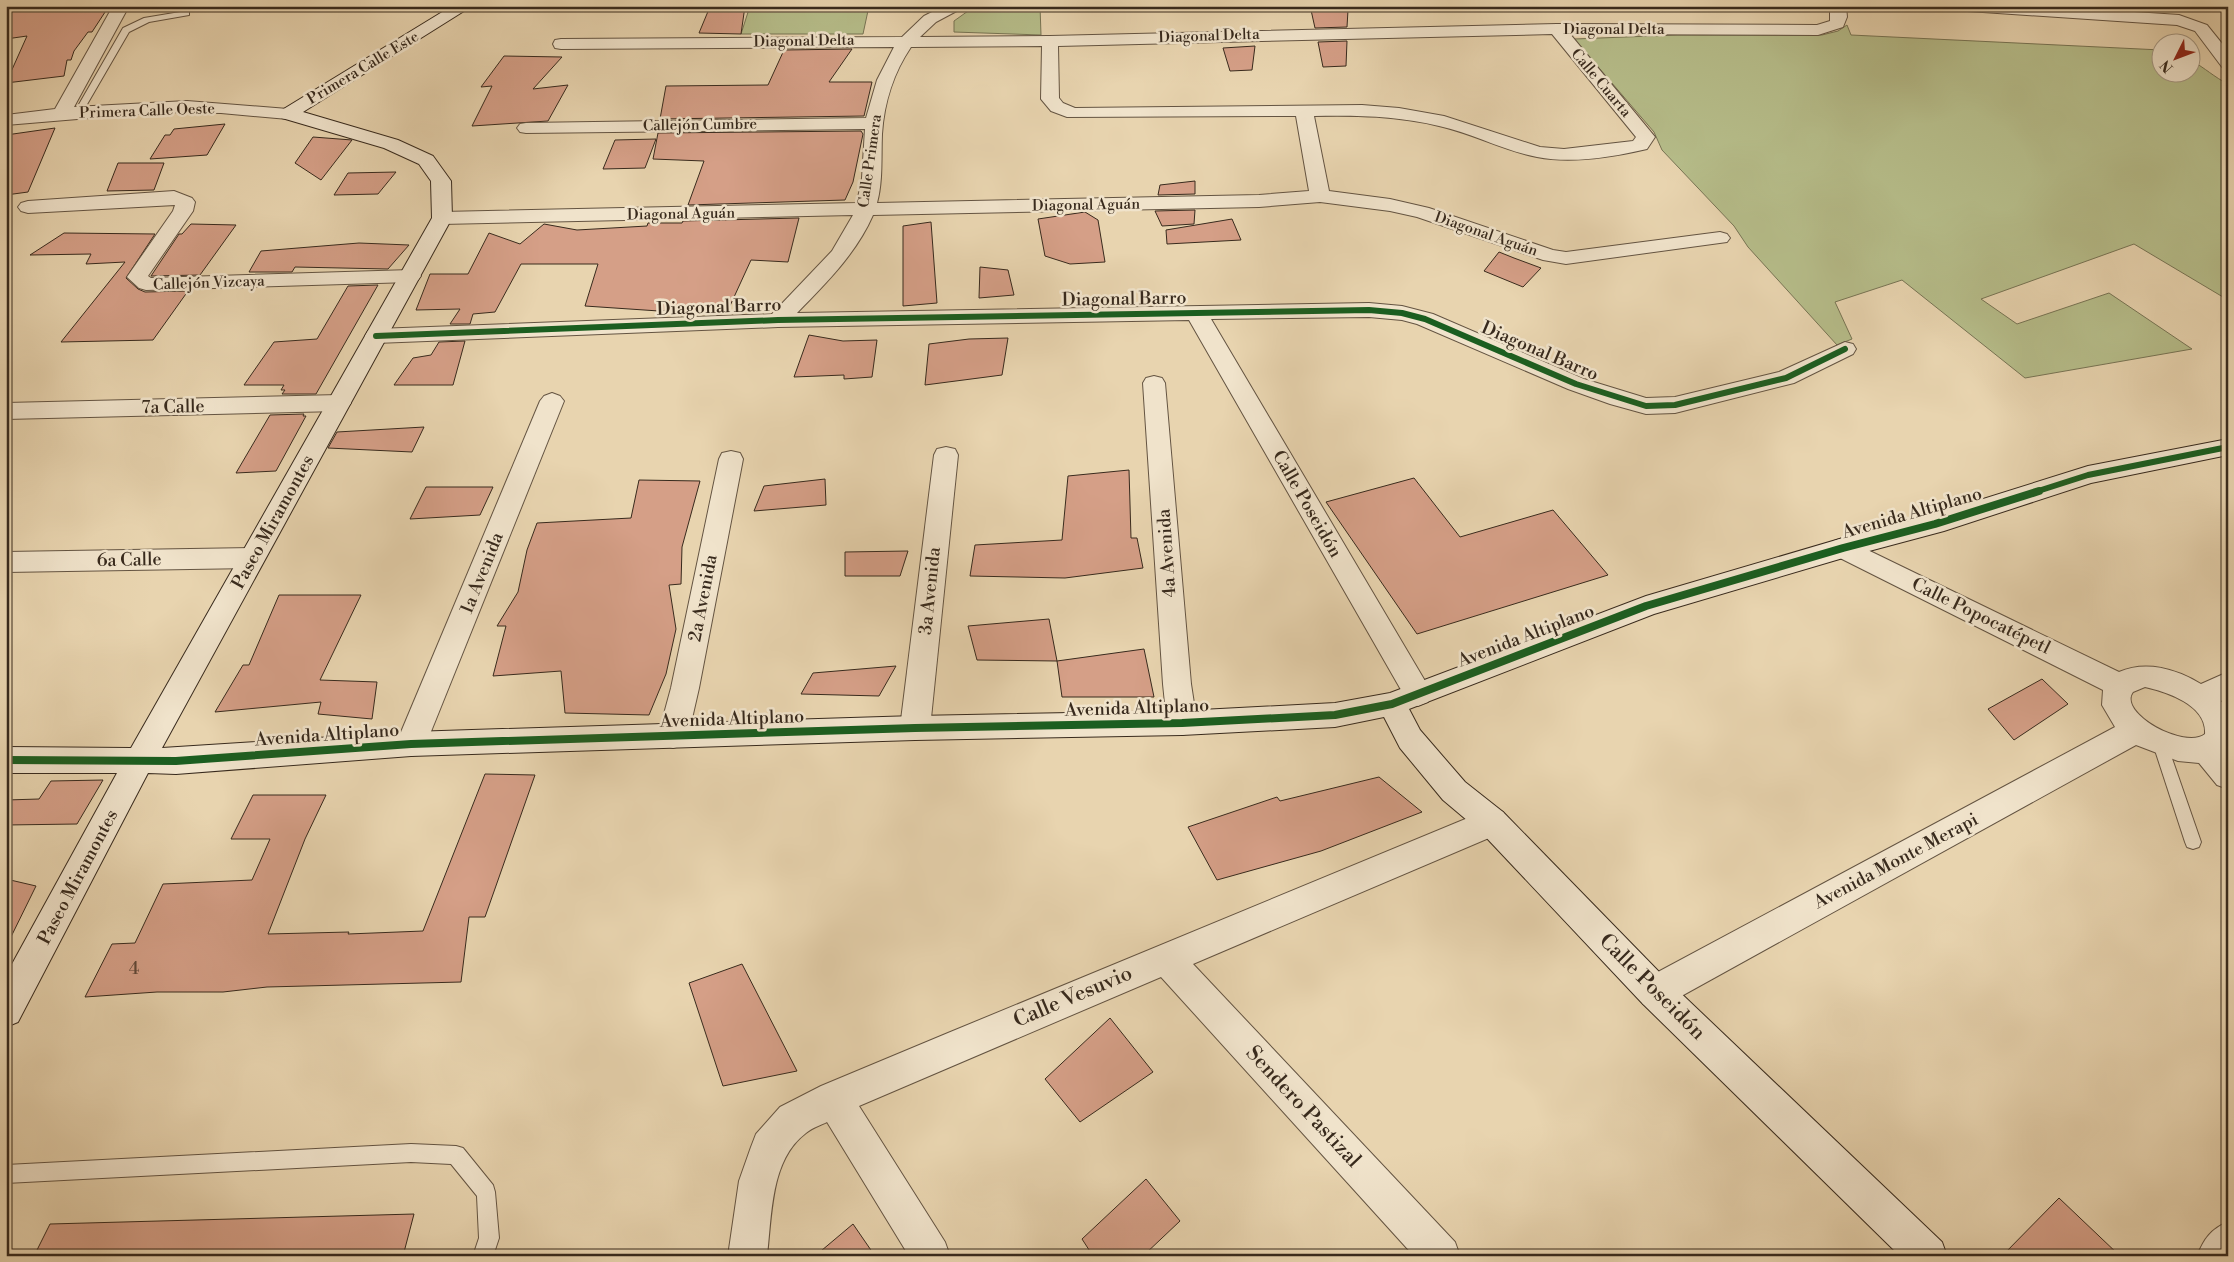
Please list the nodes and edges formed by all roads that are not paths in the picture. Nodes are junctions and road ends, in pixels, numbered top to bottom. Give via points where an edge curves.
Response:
1 (121, 6) edge
2 (464, 6) edge
3 (958, 6) edge
4 (1838, 6) edge
5 (1968, 6) edge
6 (186, 13) dead end
7 (1556, 29) junction
8 (908, 40) junction
9 (1050, 41) junction
10 (561, 44) dead end
11 (2228, 63) edge
12 (1304, 111) junction
13 (69, 113) junction
14 (288, 114) junction
15 (6, 120) edge
16 (874, 123) junction
17 (526, 128) dead end
18 (1320, 196) junction
19 (28, 207) dead end
20 (866, 210) junction
21 (442, 218) junction
22 (1720, 238) dead end
23 (411, 276) junction
24 (1196, 313) junction
25 (778, 320) junction
26 (376, 336) junction
27 (1845, 349) dead end
28 (1154, 384) dead end
29 (552, 401) dead end
30 (339, 403) junction
31 (6, 411) edge
32 (2228, 447) edge
33 (946, 455) dead end
34 (731, 459) dead end
35 (1843, 548) junction
36 (252, 558) junction
37 (6, 562) edge
38 (2228, 683) edge
39 (2119, 685) junction
40 (1405, 699) junction
41 (2200, 699) junction
42 (1182, 722) junction
43 (915, 728) junction
44 (672, 736) junction
45 (2148, 737) junction
46 (411, 744) junction
47 (2206, 750) junction
48 (6, 760) edge
49 (140, 760) junction
50 (2228, 776) edge
51 (1492, 822) junction
52 (2193, 842) dead end
53 (1165, 958) junction
54 (1655, 992) junction
55 (6, 1010) edge
56 (834, 1099) junction
57 (6, 1174) edge
58 (2228, 1241) edge
59 (483, 1256) edge
60 (747, 1256) edge
61 (931, 1256) edge
62 (1442, 1256) edge
63 (1928, 1256) edge
64 (2216, 1256) edge

1 - 13 street
2 - 14 street, Primera Calle Este
3 - 8 street, Calle Primera via 930,19
4 - 7 street, Diagonal Delta via 1840,17 1837,24 1818,30
5 - 11 street via 2179,20 2202,28
6 - 13 lane via 147,20 126,30
7 - 9 street, Diagonal Delta
7 - 12 street, Calle Cuarta via 1646,137 1640,145 1564,155 1512,145 1425,117 1362,110
8 - 9 street, Diagonal Delta
8 - 10 street, Diagonal Delta
8 - 16 street, Calle Primera via 890,66
9 - 12 street via 1050,99 1057,107 1074,113
12 - 18 street
13 - 14 street, Primera Calle Oeste via 211,107
13 - 15 street, Primera Calle Oeste
14 - 21 street, Paseo Miramontes via 382,141 426,160 441,181
16 - 17 street, Callejón Cumbre
16 - 20 street, Calle Primera
18 - 20 street, Diagonal Aguán via 1259,201
18 - 22 street, Diagonal Aguán via 1422,212 1558,257
19 - 23 street, Callejón Vizcaya via 174,197 185,202 183,211 137,277 146,284
20 - 21 street, Diagonal Aguán
20 - 25 street, Calle Primera via 840,255
21 - 23 street, Paseo Miramontes
23 - 26 street, Paseo Miramontes
24 - 25 street, Diagonal Barro
24 - 27 street, Diagonal Barro via 1369,310 1402,313 1426,318 1576,384 1618,400 1646,406 1675,405 1786,378
24 - 40 street, Calle Poseidón
25 - 26 street, Diagonal Barro
26 - 30 street, Paseo Miramontes
28 - 42 street, 4a Avenida
29 - 46 street, 1a Avenida
30 - 31 street, 7a Calle
30 - 36 street, Paseo Miramontes
32 - 35 street, Avenida Altiplano via 2088,475 1934,524
33 - 43 street, 3a Avenida
34 - 44 street, 2a Avenida via 685,688
35 - 39 street, Calle Popocatépetl
35 - 40 street, Avenida Altiplano via 1646,606
36 - 37 street, 6a Calle
36 - 49 street, Paseo Miramontes
38 - 41 street
39 - 41 street via 2129,678 2163,679
39 - 45 street via 2115,694 2125,718
40 - 42 street, Avenida Altiplano via 1335,715
40 - 51 street, Calle Poseidón via 1410,739 1454,792
41 - 47 street via 2220,724 2216,744
42 - 43 street, Avenida Altiplano
43 - 44 street, Avenida Altiplano
44 - 46 street, Avenida Altiplano
45 - 47 street via 2185,751
45 - 52 lane
45 - 54 street, Avenida Monte Merapi
46 - 49 street, Avenida Altiplano via 176,761
47 - 50 street
48 - 49 street, Avenida Altiplano
49 - 55 street, Paseo Miramontes
51 - 53 street, Calle Vesuvio
51 - 54 street, Calle Poseidón
53 - 56 street, Calle Vesuvio
53 - 62 street, Sendero Pastizal
54 - 63 street, Calle Poseidón
56 - 60 street, Calle Vesuvio via 793,1120 768,1147 758,1181
56 - 61 street
57 - 59 lane via 411,1153 456,1155 486,1192 489,1238
58 - 64 street

